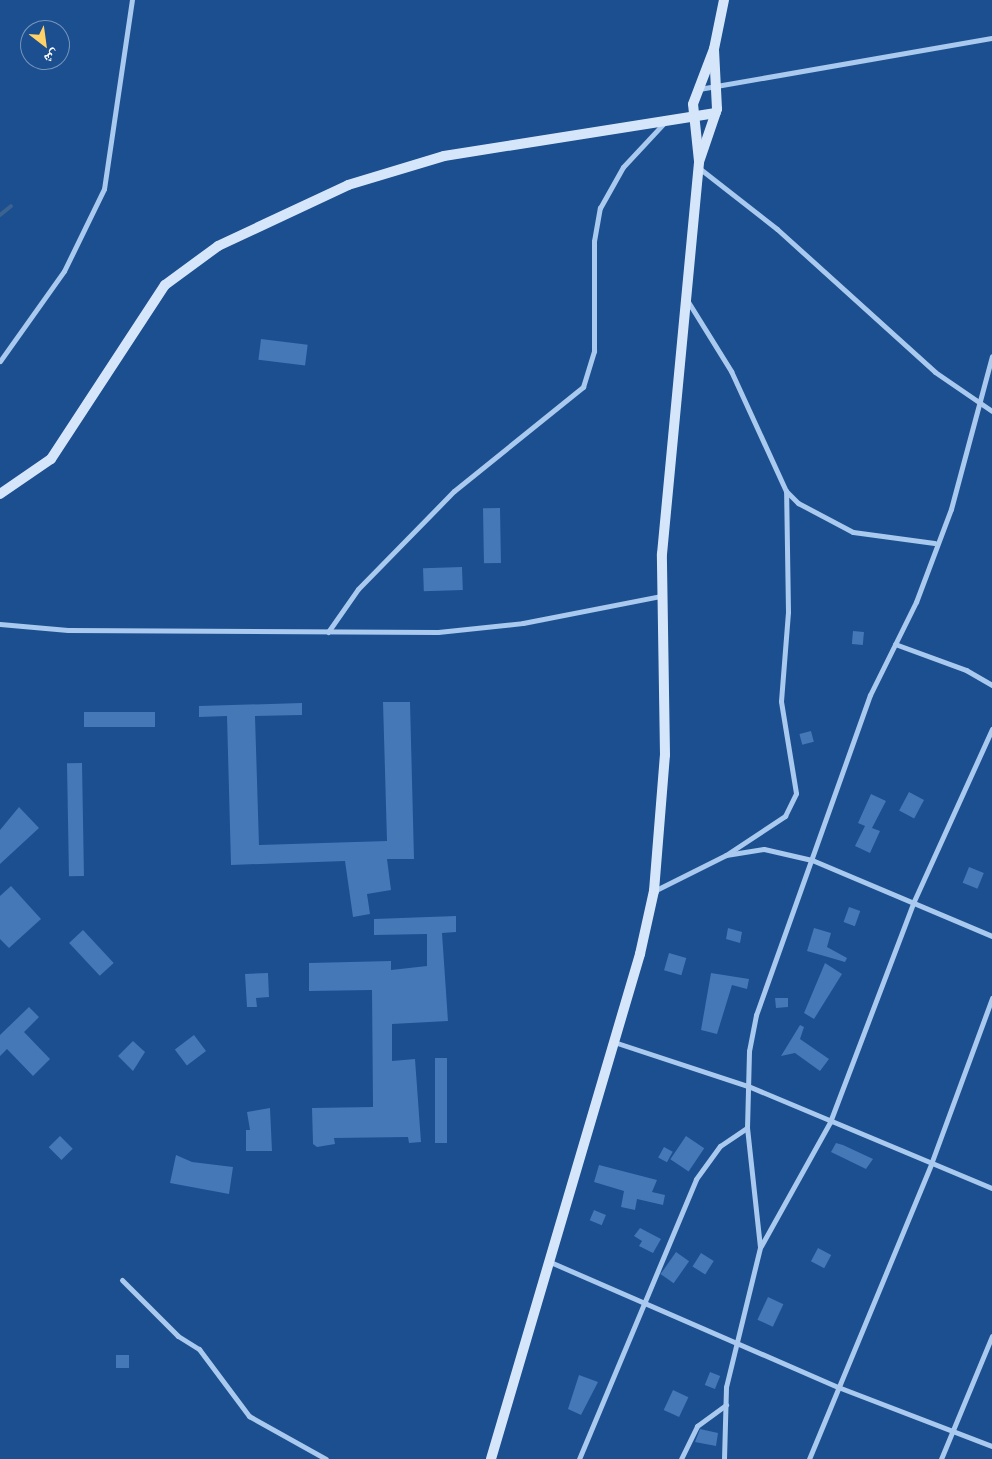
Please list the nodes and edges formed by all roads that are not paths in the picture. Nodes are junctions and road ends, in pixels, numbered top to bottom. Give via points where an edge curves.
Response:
1 (132, 0) edge
2 (724, 0) edge
3 (992, 38) edge
4 (714, 49) junction
5 (696, 89) junction
6 (718, 89) junction
7 (716, 114) junction
8 (694, 116) junction
9 (670, 118) junction
10 (699, 165) junction
11 (686, 298) junction
12 (992, 356) edge
13 (0, 361) edge
14 (981, 399) junction
15 (992, 410) edge
16 (786, 491) junction
17 (0, 494) edge
18 (934, 544) junction
19 (661, 596) junction
20 (0, 624) edge
21 (328, 632) junction
22 (895, 644) junction
23 (992, 685) edge
24 (992, 730) edge
25 (726, 855) junction
26 (812, 860) junction
27 (654, 891) junction
28 (914, 901) junction
29 (992, 936) edge
30 (992, 998) edge
31 (614, 1042) junction
32 (748, 1086) junction
33 (830, 1122) junction
34 (747, 1128) junction
35 (931, 1164) junction
36 (992, 1188) edge
37 (760, 1247) junction
38 (548, 1260) junction
39 (122, 1280) dead end
40 (647, 1304) junction
41 (992, 1336) edge
42 (736, 1343) junction
43 (838, 1387) junction
44 (726, 1405) junction
45 (953, 1431) junction
46 (992, 1446) edge
47 (326, 1459) edge
48 (490, 1459) edge
49 (579, 1459) edge
50 (681, 1459) edge
51 (724, 1459) edge
52 (809, 1459) edge
53 (941, 1459) edge

1 - 13 street via 104,189 64,271
2 - 4 main road
3 - 6 street
4 - 5 main road
4 - 6 main road
5 - 6 street
5 - 8 main road
6 - 7 main road
7 - 8 main road
7 - 10 main road
8 - 9 main road
8 - 10 main road
9 - 17 main road via 496,146 388,171 310,201 218,246 165,286 51,459
9 - 21 street via 623,167 600,208 594,241 594,351 583,387 454,491 358,589
10 - 11 main road
10 - 14 street via 777,229 935,372
11 - 16 street via 736,379
11 - 19 main road
12 - 14 street
14 - 15 street
14 - 18 street via 964,470
16 - 18 street via 808,510 853,532
16 - 25 street via 788,612 781,701 796,793 785,816
18 - 22 street via 916,602
19 - 21 street via 474,629
19 - 27 main road via 665,756
20 - 21 street via 68,630
22 - 23 street via 966,670
22 - 26 street via 870,695
24 - 28 street
25 - 26 street via 764,849
25 - 27 street
26 - 28 street
26 - 32 street via 756,1015
27 - 31 main road
28 - 29 street
28 - 33 street
30 - 35 street
31 - 32 street
31 - 38 main road
32 - 33 street
32 - 34 street
33 - 35 street
33 - 37 street
34 - 37 street
34 - 40 street via 720,1146 704,1165
35 - 36 street
35 - 43 street
37 - 42 street
38 - 40 street
38 - 48 main road
39 - 47 street via 178,1336 199,1349 249,1416
40 - 42 street
40 - 49 street
41 - 45 street
42 - 43 street
42 - 44 street
43 - 45 street
43 - 52 street
44 - 50 street via 697,1426
44 - 51 street
45 - 46 street
45 - 53 street

